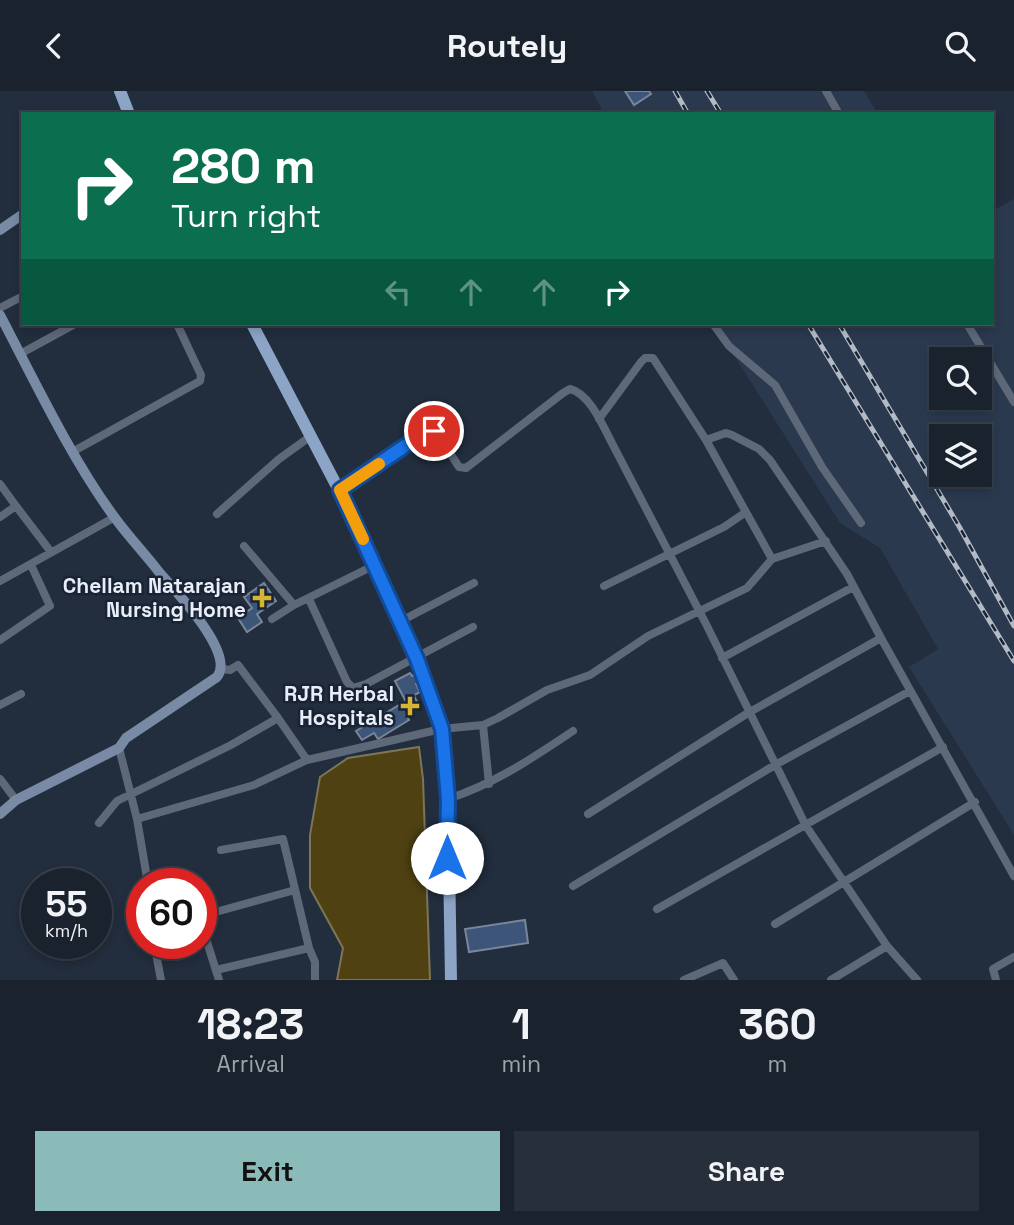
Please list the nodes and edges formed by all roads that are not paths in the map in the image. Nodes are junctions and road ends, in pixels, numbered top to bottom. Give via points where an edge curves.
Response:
1 (120, 91) edge
2 (826, 91) edge
3 (128, 112) edge
4 (838, 112) edge
5 (21, 215) edge
6 (0, 230) edge
7 (21, 297) edge
8 (0, 308) edge
9 (0, 315) edge
10 (71, 326) edge
11 (178, 326) edge
12 (253, 326) edge
13 (714, 326) edge
14 (968, 326) edge
15 (20, 354) junction
16 (1014, 402) edge
17 (599, 419) junction
18 (311, 436) junction
19 (706, 440) junction
20 (74, 451) junction
21 (0, 484) edge
22 (340, 490) junction
23 (16, 506) junction
24 (746, 512) junction
25 (217, 514) dead end
26 (0, 517) edge
27 (115, 517) junction
28 (861, 523) dead end
29 (826, 541) junction
30 (244, 545) dead end
31 (51, 552) junction
32 (669, 554) junction
33 (772, 559) junction
34 (31, 565) junction
35 (375, 565) junction
36 (0, 582) edge
37 (474, 583) dead end
38 (604, 586) dead end
39 (853, 587) junction
40 (309, 599) junction
41 (294, 605) junction
42 (700, 612) junction
43 (272, 619) dead end
44 (401, 621) junction
45 (473, 627) dead end
46 (881, 638) junction
47 (0, 640) edge
48 (722, 658) junction
49 (417, 659) junction
50 (222, 669) junction
51 (910, 691) junction
52 (21, 694) dead end
53 (0, 705) edge
54 (748, 713) junction
55 (278, 718) junction
56 (483, 725) junction
57 (442, 729) junction
58 (573, 731) dead end
59 (943, 747) junction
60 (119, 748) junction
61 (307, 760) junction
62 (775, 765) junction
63 (0, 779) edge
64 (489, 784) junction
65 (130, 795) junction
66 (448, 799) junction
67 (16, 800) junction
68 (975, 802) junction
69 (0, 814) edge
70 (588, 814) dead end
71 (137, 819) junction
72 (99, 823) dead end
73 (806, 826) junction
74 (220, 850) dead end
75 (145, 868) edge
76 (1014, 876) edge
77 (843, 883) junction
78 (573, 886) dead end
79 (295, 890) junction
80 (657, 909) dead end
81 (217, 912) edge
82 (775, 924) dead end
83 (887, 946) junction
84 (309, 948) junction
85 (1014, 957) edge
86 (157, 959) edge
87 (212, 959) edge
88 (216, 970) junction
89 (161, 980) edge
90 (219, 980) edge
91 (315, 980) edge
92 (451, 980) edge
93 (684, 980) edge
94 (734, 980) edge
95 (831, 980) edge
96 (917, 980) edge
97 (996, 980) edge

1 - 3 main road
2 - 4 street
5 - 6 street
7 - 8 street
9 - 15 street
10 - 15 street
11 - 20 street via 200,381
12 - 18 main road
13 - 28 street via 729,346 775,385
14 - 16 street
15 - 20 street
17 - 19 street via 641,362 650,358 657,362
17 - 22 street via 579,393 570,389 466,468 459,467 437,433 430,431
17 - 32 street
18 - 22 main road
18 - 25 street
19 - 24 street
19 - 29 street via 726,433 766,455
20 - 27 street
21 - 23 street
22 - 35 main road
23 - 26 street
23 - 31 street
24 - 32 street
24 - 33 street
27 - 31 street
27 - 50 street via 216,644
29 - 33 street
29 - 39 street
30 - 41 street
31 - 34 street
32 - 38 street
32 - 42 street
33 - 42 street via 747,588
34 - 36 street
34 - 47 street via 50,607
35 - 40 street
35 - 44 main road
37 - 44 street
39 - 46 street
39 - 48 street
40 - 41 street
40 - 49 street via 350,687 358,688
41 - 43 street
42 - 48 street
42 - 56 street via 648,636 590,675 547,690
44 - 49 main road
45 - 49 street
46 - 51 street
46 - 54 street
48 - 54 street
49 - 57 main road
50 - 55 street via 238,665
50 - 60 street via 217,677 126,738
51 - 59 street
51 - 62 street
52 - 53 street
54 - 62 street
54 - 70 street
55 - 61 street
55 - 65 street
56 - 57 street
56 - 64 street
57 - 61 street
57 - 66 main road
58 - 64 street
59 - 68 street
59 - 73 street
60 - 65 street
60 - 67 street
61 - 71 street via 254,785
62 - 73 street
62 - 78 street
63 - 67 street
64 - 66 street
65 - 71 street
65 - 72 street via 112,805
66 - 92 main road
67 - 69 street
68 - 76 street
68 - 77 street
71 - 75 street
73 - 77 street
73 - 80 street
74 - 79 street via 283,839
77 - 82 street
77 - 83 street
79 - 81 street
79 - 84 street
83 - 95 street
83 - 96 street
84 - 88 street
84 - 91 street
85 - 97 street via 993,969
86 - 89 street
87 - 88 street
88 - 90 street
93 - 94 street via 723,963

